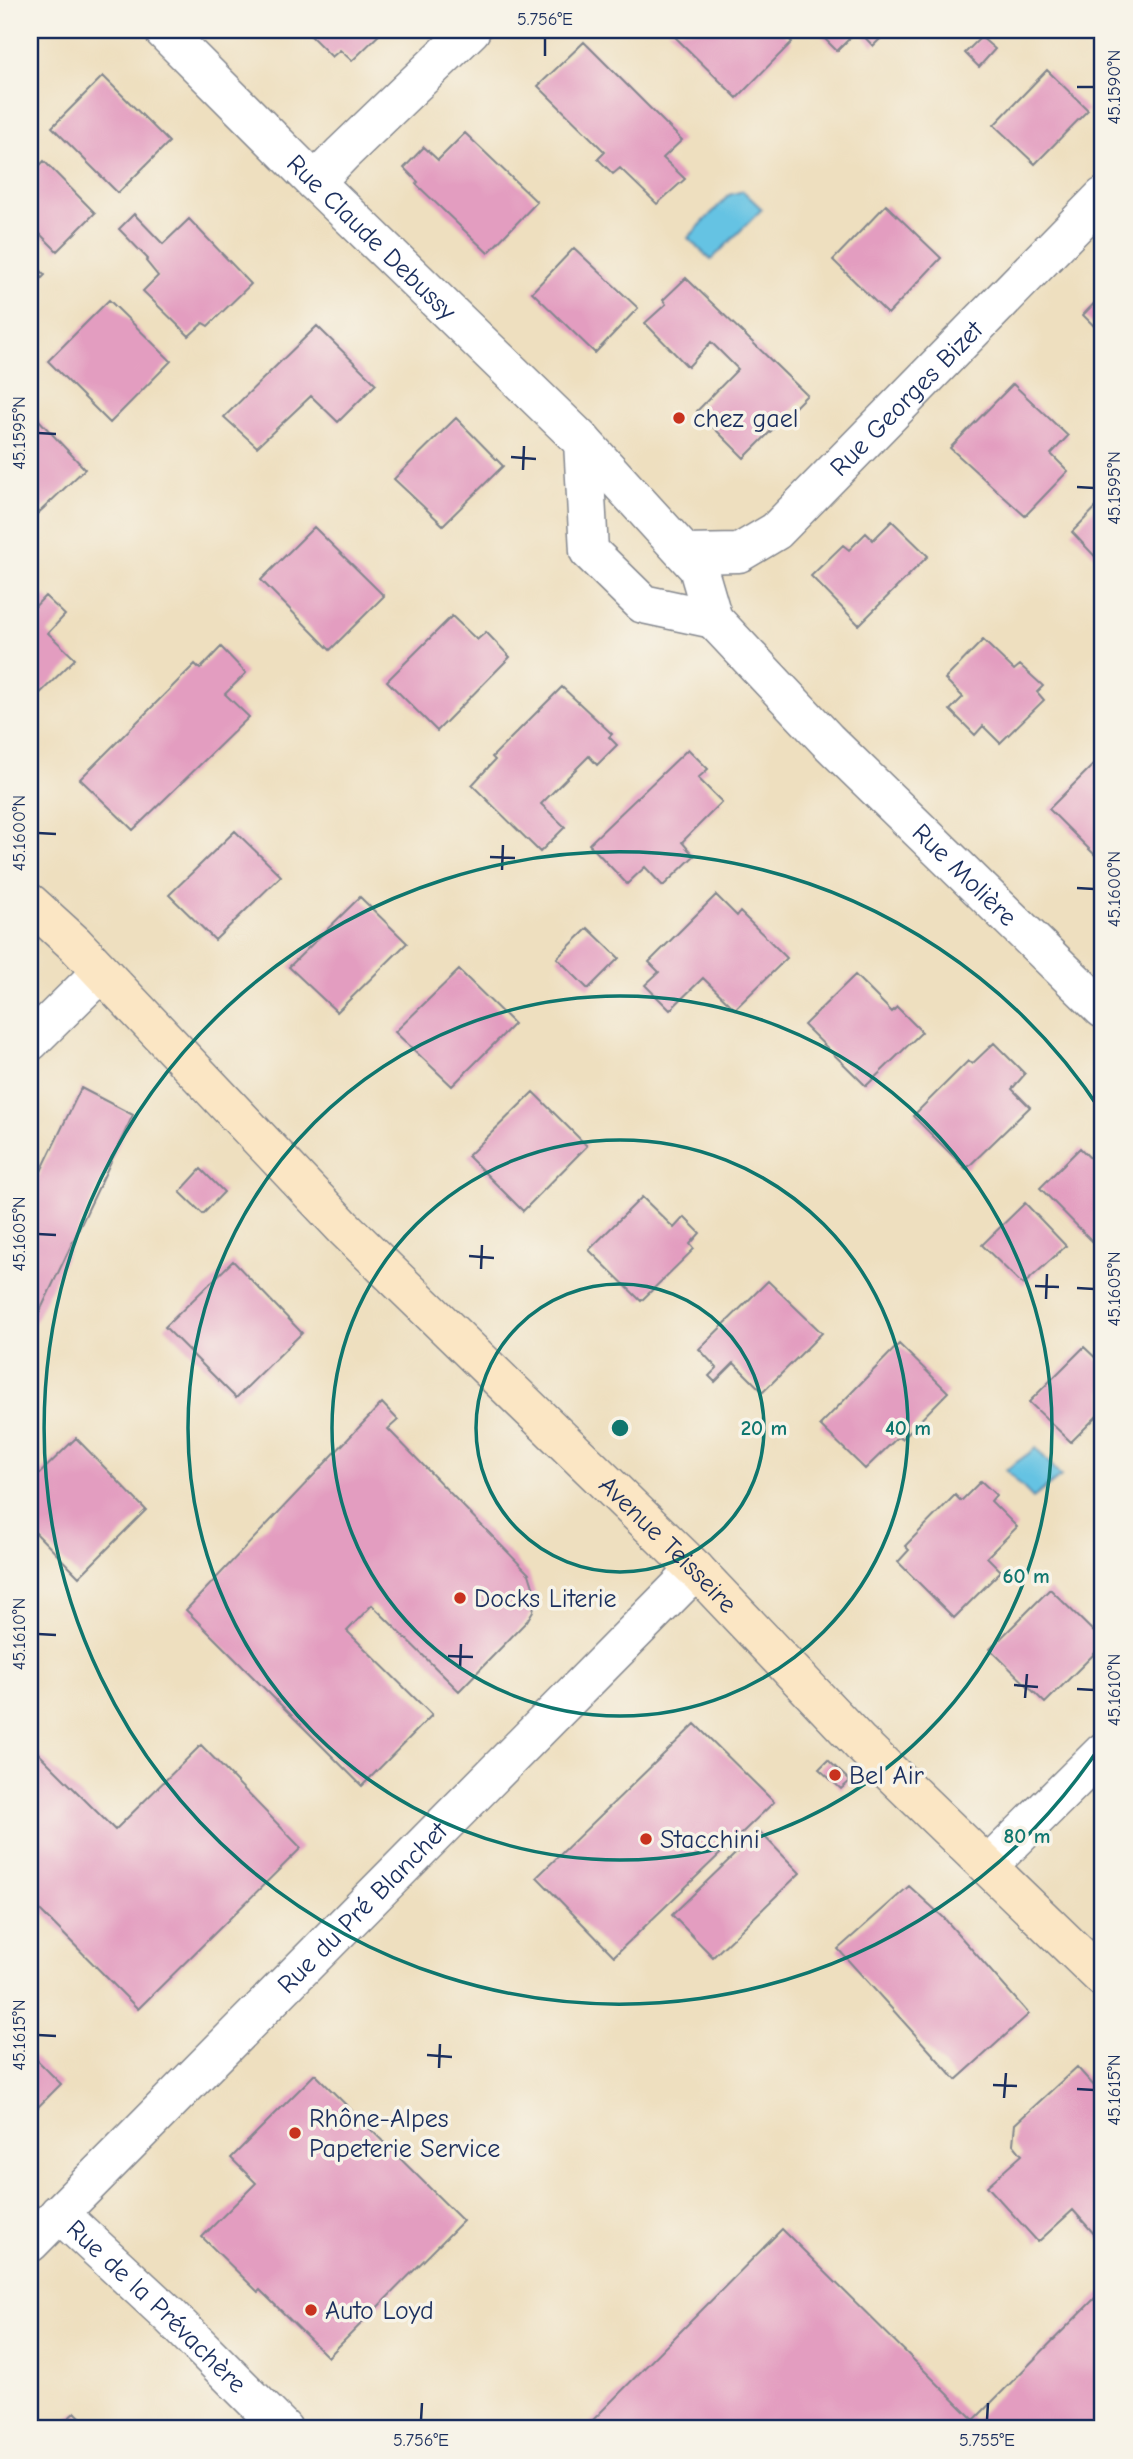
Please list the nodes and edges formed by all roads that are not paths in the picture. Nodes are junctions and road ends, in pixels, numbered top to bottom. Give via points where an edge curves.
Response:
1 (163, 30) edge
2 (471, 30) edge
3 (315, 182) junction
4 (1103, 197) edge
5 (583, 442) junction
6 (634, 498) junction
7 (588, 527) junction
8 (686, 554) junction
9 (713, 620) junction
10 (827, 740) joint
11 (30, 903) edge
12 (100, 973) junction
13 (1103, 1009) edge
14 (30, 1042) edge
15 (696, 1570) junction
16 (1103, 1752) edge
17 (988, 1866) junction
18 (1103, 1978) edge
19 (59, 2213) junction
20 (30, 2243) edge
21 (283, 2429) edge

1 - 3 street, Rue Claude Debussy
2 - 3 street
3 - 5 street, Rue Claude Debussy
4 - 8 street, Rue Georges Bizet via 776,531 739,553
5 - 6 street, Rue Claude Debussy
5 - 7 street
6 - 7 street via 610,503
6 - 8 street, Rue Claude Debussy
7 - 9 street via 589,551 643,604
8 - 9 street, Rue Claude Debussy via 698,568
9 - 10 street, Rue Claude Debussy
10 - 13 street, Rue Molière
11 - 12 street, Avenue Teisseire
12 - 14 street
12 - 15 street, Avenue Teisseire via 344,1228
15 - 17 street, Avenue Teisseire via 826,1709
15 - 19 street, Rue du Pré Blanchet
16 - 17 street
17 - 18 street, Avenue Teisseire
19 - 20 street, Rue du Pré Blanchet
19 - 21 street, Rue de la Prévachère

